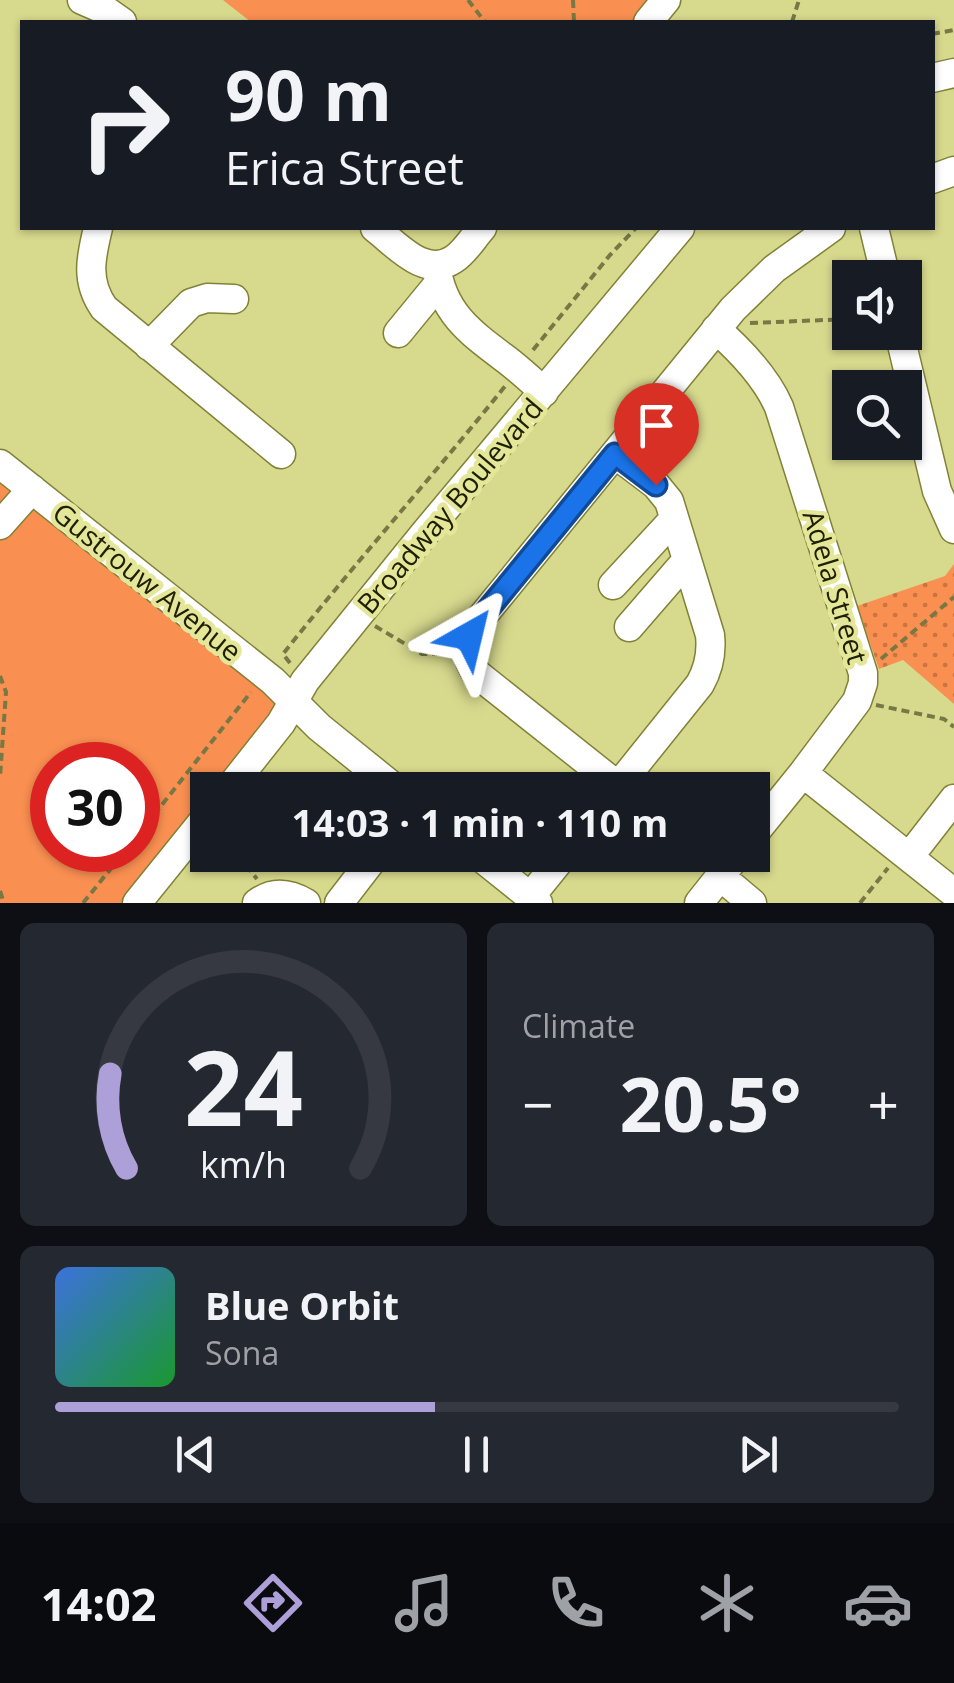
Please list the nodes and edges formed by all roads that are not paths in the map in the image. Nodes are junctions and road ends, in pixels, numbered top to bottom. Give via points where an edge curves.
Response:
1 (82, 0) edge
2 (119, 20) edge
3 (98, 230) edge
4 (378, 230) edge
5 (480, 230) edge
6 (678, 230) edge
7 (828, 230) edge
8 (874, 230) edge
9 (882, 260) edge
10 (438, 274) junction
11 (234, 299) dead end
12 (716, 329) junction
13 (398, 333) dead end
14 (149, 346) junction
15 (903, 350) edge
16 (544, 392) junction
17 (281, 454) dead end
18 (615, 454) junction
19 (0, 464) edge
20 (32, 489) junction
21 (674, 519) junction
22 (0, 525) edge
23 (954, 529) edge
24 (687, 560) junction
25 (613, 585) dead end
26 (629, 627) dead end
27 (299, 691) junction
28 (242, 772) edge
29 (375, 772) edge
30 (597, 772) edge
31 (630, 772) edge
32 (803, 773) junction
33 (954, 799) edge
34 (770, 814) edge
35 (190, 837) edge
36 (905, 854) junction
37 (363, 872) edge
38 (499, 872) edge
39 (553, 872) edge
40 (723, 872) edge
41 (732, 872) edge
42 (954, 893) edge
43 (263, 899) edge
44 (534, 900) edge
45 (137, 903) edge
46 (306, 903) edge
47 (339, 903) edge
48 (698, 903) edge
49 (752, 903) edge

1 - 2 street
3 - 14 street via 90,269 94,290 104,308
4 - 10 street
5 - 10 street
6 - 16 street, Broadway Boulevard
7 - 12 street via 774,269
8 - 9 street
10 - 13 street
10 - 16 street via 452,311 470,332
11 - 14 street via 192,303
12 - 18 street
12 - 32 street, Adela Street via 774,395 860,687
14 - 17 street
15 - 23 street via 937,491
16 - 27 street, Broadway Boulevard
18 - 21 street via 661,490
18 - 30 street via 472,629 467,652 477,674
19 - 20 street, Gustrouw Avenue
20 - 22 street
20 - 27 street, Gustrouw Avenue via 273,664
21 - 24 street
21 - 25 street
24 - 26 street
24 - 31 street via 710,635 710,659 700,684
27 - 28 street, Broadway Boulevard
27 - 29 street, Gustrouw Avenue via 319,727
32 - 34 street, Adela Street
32 - 36 street
33 - 36 street
35 - 45 street
36 - 42 street
37 - 47 street
38 - 44 street
39 - 44 street
40 - 48 street
41 - 49 street
43 - 46 street via 285,895

